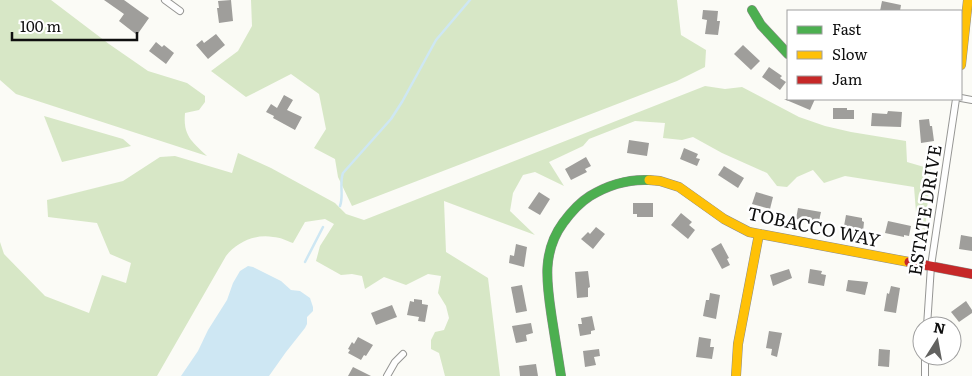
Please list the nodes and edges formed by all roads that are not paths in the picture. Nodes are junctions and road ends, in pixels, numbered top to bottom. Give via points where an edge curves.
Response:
1 (165, 0) edge
2 (968, 0) edge
3 (180, 10) dead end
4 (752, 10) dead end
5 (787, 53) edge
6 (962, 56) edge
7 (956, 100) edge
8 (759, 234) junction
9 (931, 266) junction
10 (972, 274) edge
11 (928, 316) edge
12 (403, 354) dead end
13 (387, 376) edge
14 (561, 376) edge
15 (736, 376) edge

1 - 3 street
2 - 6 street
4 - 5 street
7 - 9 street, ESTATE DRIVE
8 - 9 street, TOBACCO WAY
8 - 14 street, TOBACCO WAY via 726,222 694,195 666,183 629,180 592,194 563,223 548,258 547,286
8 - 15 street via 738,344
9 - 10 street, TOBACCO WAY
9 - 11 street, ESTATE DRIVE
12 - 13 street

